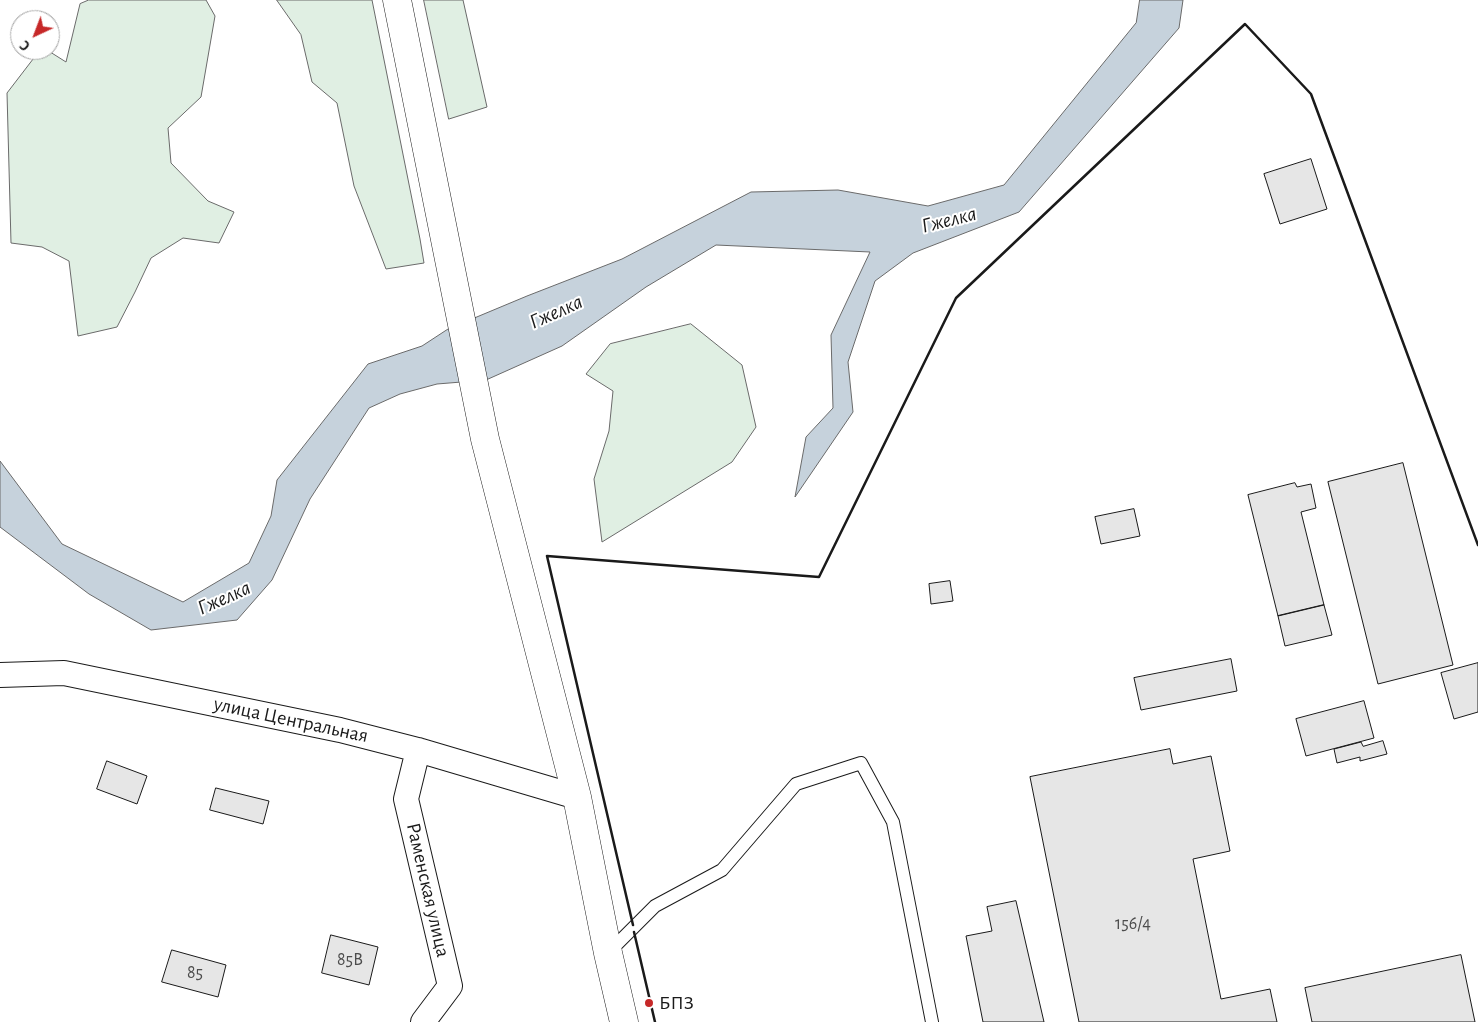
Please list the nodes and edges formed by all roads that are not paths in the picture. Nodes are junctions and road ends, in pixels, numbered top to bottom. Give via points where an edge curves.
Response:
1 (397, 0) edge
2 (0, 675) edge
3 (418, 750) junction
4 (577, 797) junction
5 (608, 953) junction
6 (423, 1022) edge
7 (624, 1022) edge
8 (932, 1022) edge

1 - 4 main road via 485,439
2 - 3 street, улица Центральная via 64,672 340,730
3 - 4 street, улица Центральная
3 - 6 street, Раменская улица via 406,799 450,986
4 - 5 main road
5 - 7 main road
5 - 8 lane via 655,906 722,870 796,784 861,763 893,822

